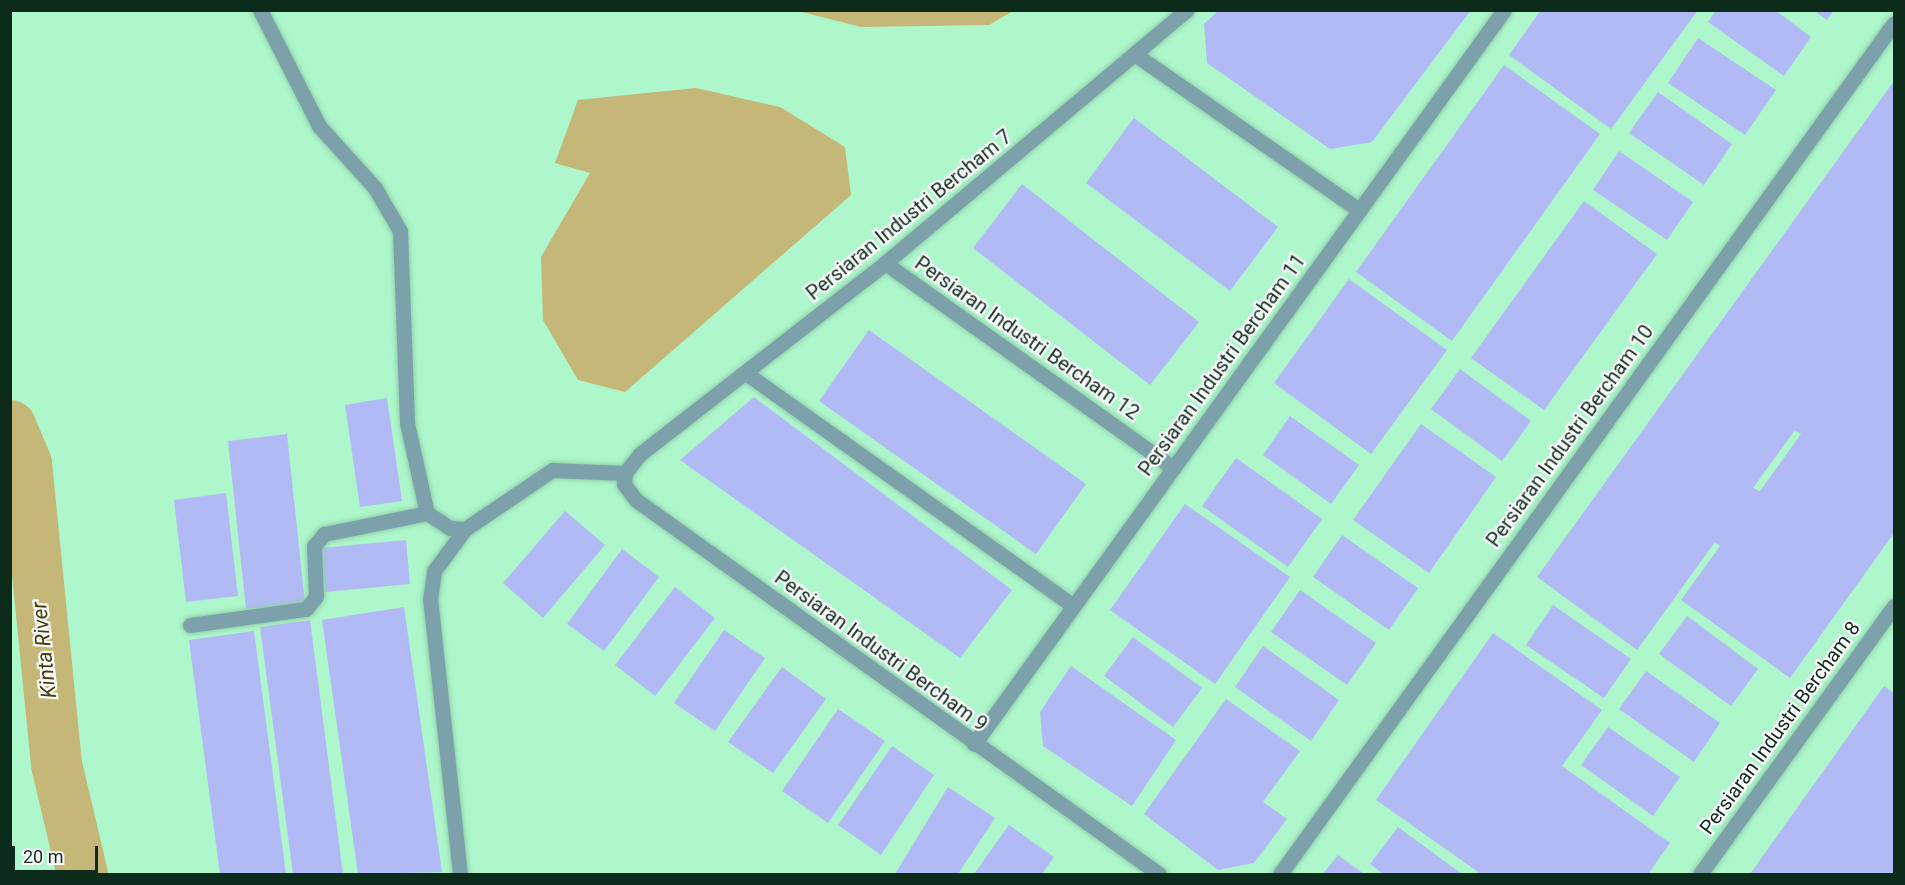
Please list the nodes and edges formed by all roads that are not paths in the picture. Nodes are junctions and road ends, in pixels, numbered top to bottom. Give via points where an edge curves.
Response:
1 (260, 10) edge
2 (1187, 10) edge
3 (1504, 10) edge
4 (1894, 23) edge
5 (1136, 55) junction
6 (1359, 210) junction
7 (885, 263) junction
8 (747, 374) junction
9 (1173, 468) junction
10 (625, 473) junction
11 (427, 513) junction
12 (465, 529) junction
13 (1073, 606) junction
14 (1894, 606) edge
15 (190, 626) dead end
16 (974, 744) junction
17 (460, 874) edge
18 (1158, 874) edge
19 (1280, 874) edge
20 (1700, 874) edge

1 - 11 street via 319,126 375,188 400,231 407,423
2 - 5 street, Persiaran Industri Bercham 7
3 - 6 street, Persiaran Industri Bercham 11
4 - 19 street, Persiaran Industri Bercham 10
5 - 6 street
5 - 7 street, Persiaran Industri Bercham 7
6 - 9 street, Persiaran Industri Bercham 11
7 - 8 street, Persiaran Industri Bercham 7
7 - 9 street, Persiaran Industri Bercham 12
8 - 10 street, Persiaran Industri Bercham 7 via 652,446
8 - 13 street
9 - 13 street, Persiaran Industri Bercham 11
10 - 12 street via 552,470
10 - 16 street, Persiaran Industri Bercham 9 via 628,493 636,500
11 - 12 street via 450,528
11 - 15 street via 324,534 314,546 316,596 306,609
12 - 17 street via 438,564 430,600
13 - 16 street, Persiaran Industri Bercham 11
14 - 20 street, Persiaran Industri Bercham 8
16 - 18 street, Persiaran Industri Bercham 9

